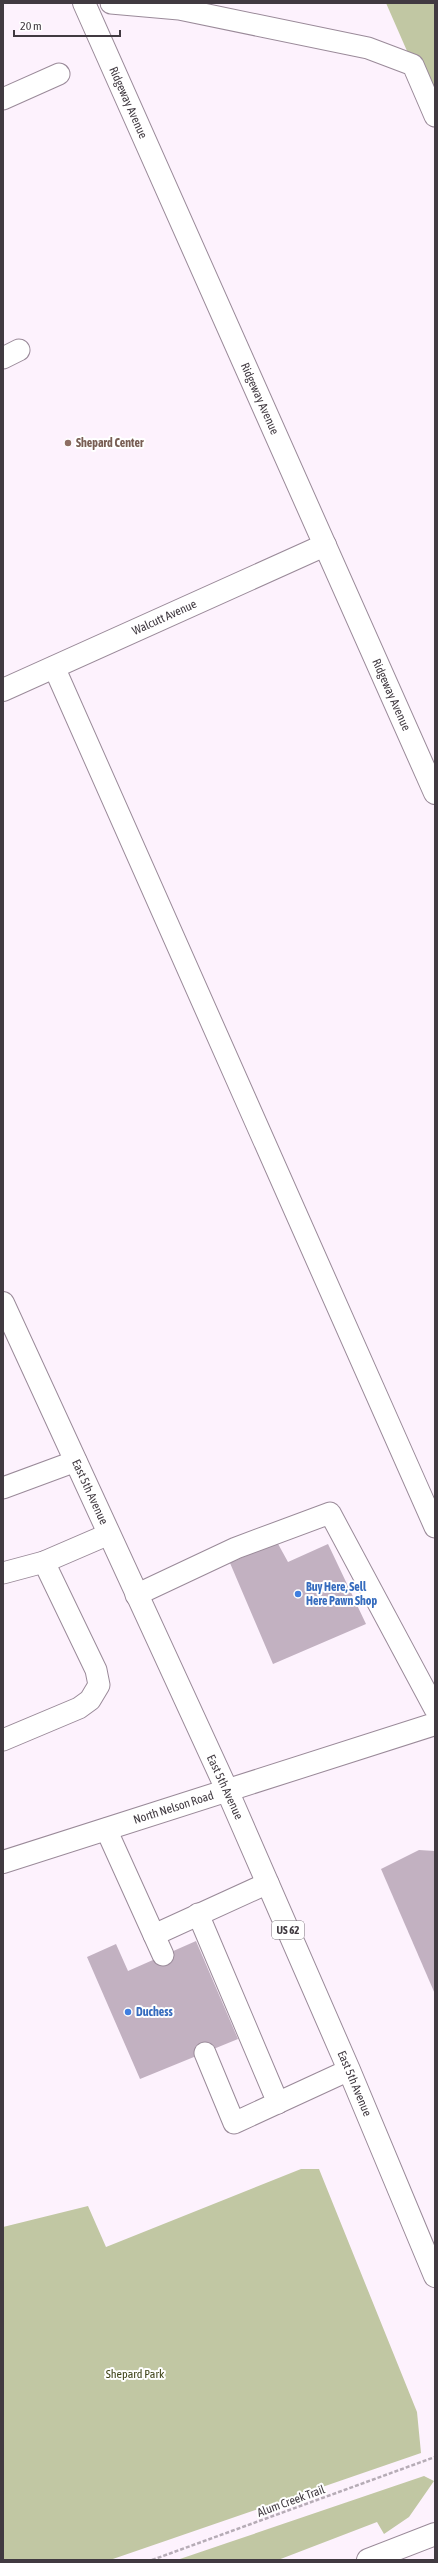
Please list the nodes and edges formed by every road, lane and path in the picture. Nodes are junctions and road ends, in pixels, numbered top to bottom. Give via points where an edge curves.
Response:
1 (84, 3) edge
2 (110, 3) edge
3 (59, 74) dead end
4 (3, 99) edge
5 (435, 116) edge
6 (325, 545) junction
7 (54, 667) junction
8 (3, 690) edge
9 (435, 794) edge
10 (3, 1303) edge
11 (76, 1462) junction
12 (3, 1488) edge
13 (435, 1527) edge
14 (109, 1534) junction
15 (37, 1563) junction
16 (3, 1573) edge
17 (136, 1595) junction
18 (435, 1709) edge
19 (435, 1724) edge
20 (3, 1740) edge
21 (227, 1790) junction
22 (106, 1829) junction
23 (3, 1862) edge
24 (268, 1883) junction
25 (198, 1914) junction
26 (154, 1935) junction
27 (163, 1955) dead end
28 (205, 2053) dead end
29 (349, 2070) junction
30 (278, 2103) junction
31 (435, 2276) edge
32 (435, 2457) edge
33 (435, 2534) edge
34 (152, 2560) edge
35 (368, 2560) edge

1 - 6 main road, Ridgeway Avenue
2 - 5 lane via 179,9 368,48 413,66
3 - 4 lane
6 - 7 main road, Walcutt Avenue
6 - 9 main road, Ridgeway Avenue
7 - 8 main road, Walcutt Avenue
7 - 13 lane
10 - 11 main road, East 5th Avenue
11 - 12 lane
11 - 14 main road, East 5th Avenue
14 - 15 lane
14 - 17 main road, East 5th Avenue
15 - 16 lane
15 - 20 lane via 96,1670 99,1685 90,1700 79,1708
17 - 18 lane via 236,1548 330,1513
17 - 21 main road, East 5th Avenue
19 - 21 main road, North Nelson Road
21 - 22 main road, North Nelson Road
21 - 24 main road, East 5th Avenue / US 62
22 - 23 main road, North Nelson Road
22 - 26 lane
24 - 25 lane
24 - 29 main road, East 5th Avenue / US 62
25 - 26 lane
25 - 30 lane
26 - 27 lane
28 - 30 lane via 234,2123
29 - 30 lane
29 - 31 main road, East 5th Avenue / US 62
32 - 34 path, Alum Creek Trail
33 - 35 main road

